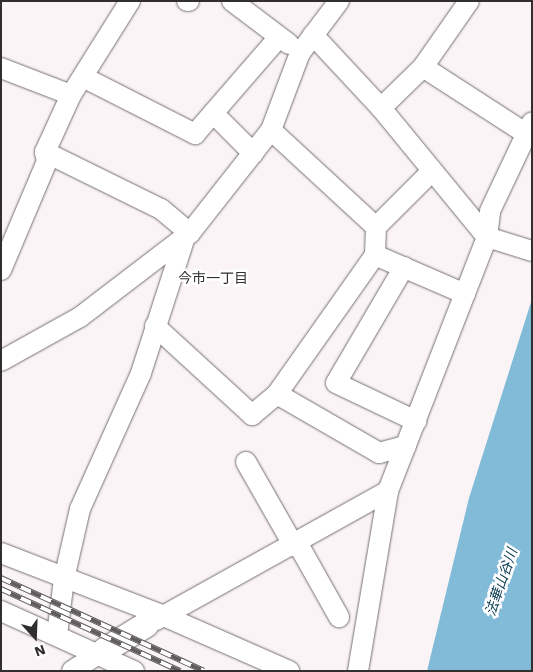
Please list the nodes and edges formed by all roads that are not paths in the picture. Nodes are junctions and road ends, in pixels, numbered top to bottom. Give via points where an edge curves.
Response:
1 (130, 1) edge
2 (339, 1) edge
3 (469, 1) edge
4 (242, 4) edge
5 (313, 35) junction
6 (279, 37) junction
7 (300, 53) junction
8 (423, 66) junction
9 (1, 68) edge
10 (83, 77) junction
11 (71, 95) junction
12 (381, 108) junction
13 (213, 113) junction
14 (528, 127) edge
15 (271, 130) junction
16 (45, 152) junction
17 (253, 153) junction
18 (431, 172) junction
19 (376, 227) junction
20 (187, 235) junction
21 (487, 237) junction
22 (532, 251) edge
23 (375, 255) junction
24 (404, 267) junction
25 (1, 270) edge
26 (465, 294) junction
27 (154, 326) junction
28 (1, 361) edge
29 (277, 394) junction
30 (416, 421) junction
31 (406, 446) junction
32 (246, 462) dead end
33 (388, 491) junction
34 (296, 545) junction
35 (1, 553) edge
36 (64, 580) junction
37 (1, 610) edge
38 (339, 617) dead end
39 (155, 620) junction
40 (57, 636) junction
41 (101, 652) junction
42 (72, 671) edge
43 (134, 671) edge
44 (289, 671) edge
45 (358, 671) edge

1 - 10 street
2 - 5 street
3 - 8 street
4 - 6 street
5 - 7 street
5 - 12 street
6 - 7 street
6 - 13 street
7 - 15 street
8 - 12 street
8 - 14 street
9 - 11 street
10 - 11 street
10 - 13 street via 195,134
11 - 16 street
12 - 18 street
13 - 17 street
14 - 21 street via 490,211
15 - 17 street
15 - 19 street
16 - 20 street via 161,209
16 - 25 street via 47,161
17 - 20 street
18 - 19 street
18 - 21 street
19 - 23 street
20 - 27 street
20 - 28 street via 80,317
21 - 22 street
21 - 26 street
23 - 24 street
23 - 29 street
24 - 26 street
24 - 30 street via 336,383
26 - 30 street
27 - 29 street via 252,415
27 - 36 street via 137,382 80,509
29 - 31 street via 379,453
30 - 31 street
31 - 33 street
32 - 34 street
33 - 34 street
33 - 45 street
34 - 38 street
34 - 39 street
35 - 36 street
36 - 39 street
36 - 40 street
37 - 40 street
39 - 41 main road
39 - 44 street
40 - 41 street
41 - 42 street
41 - 43 street

